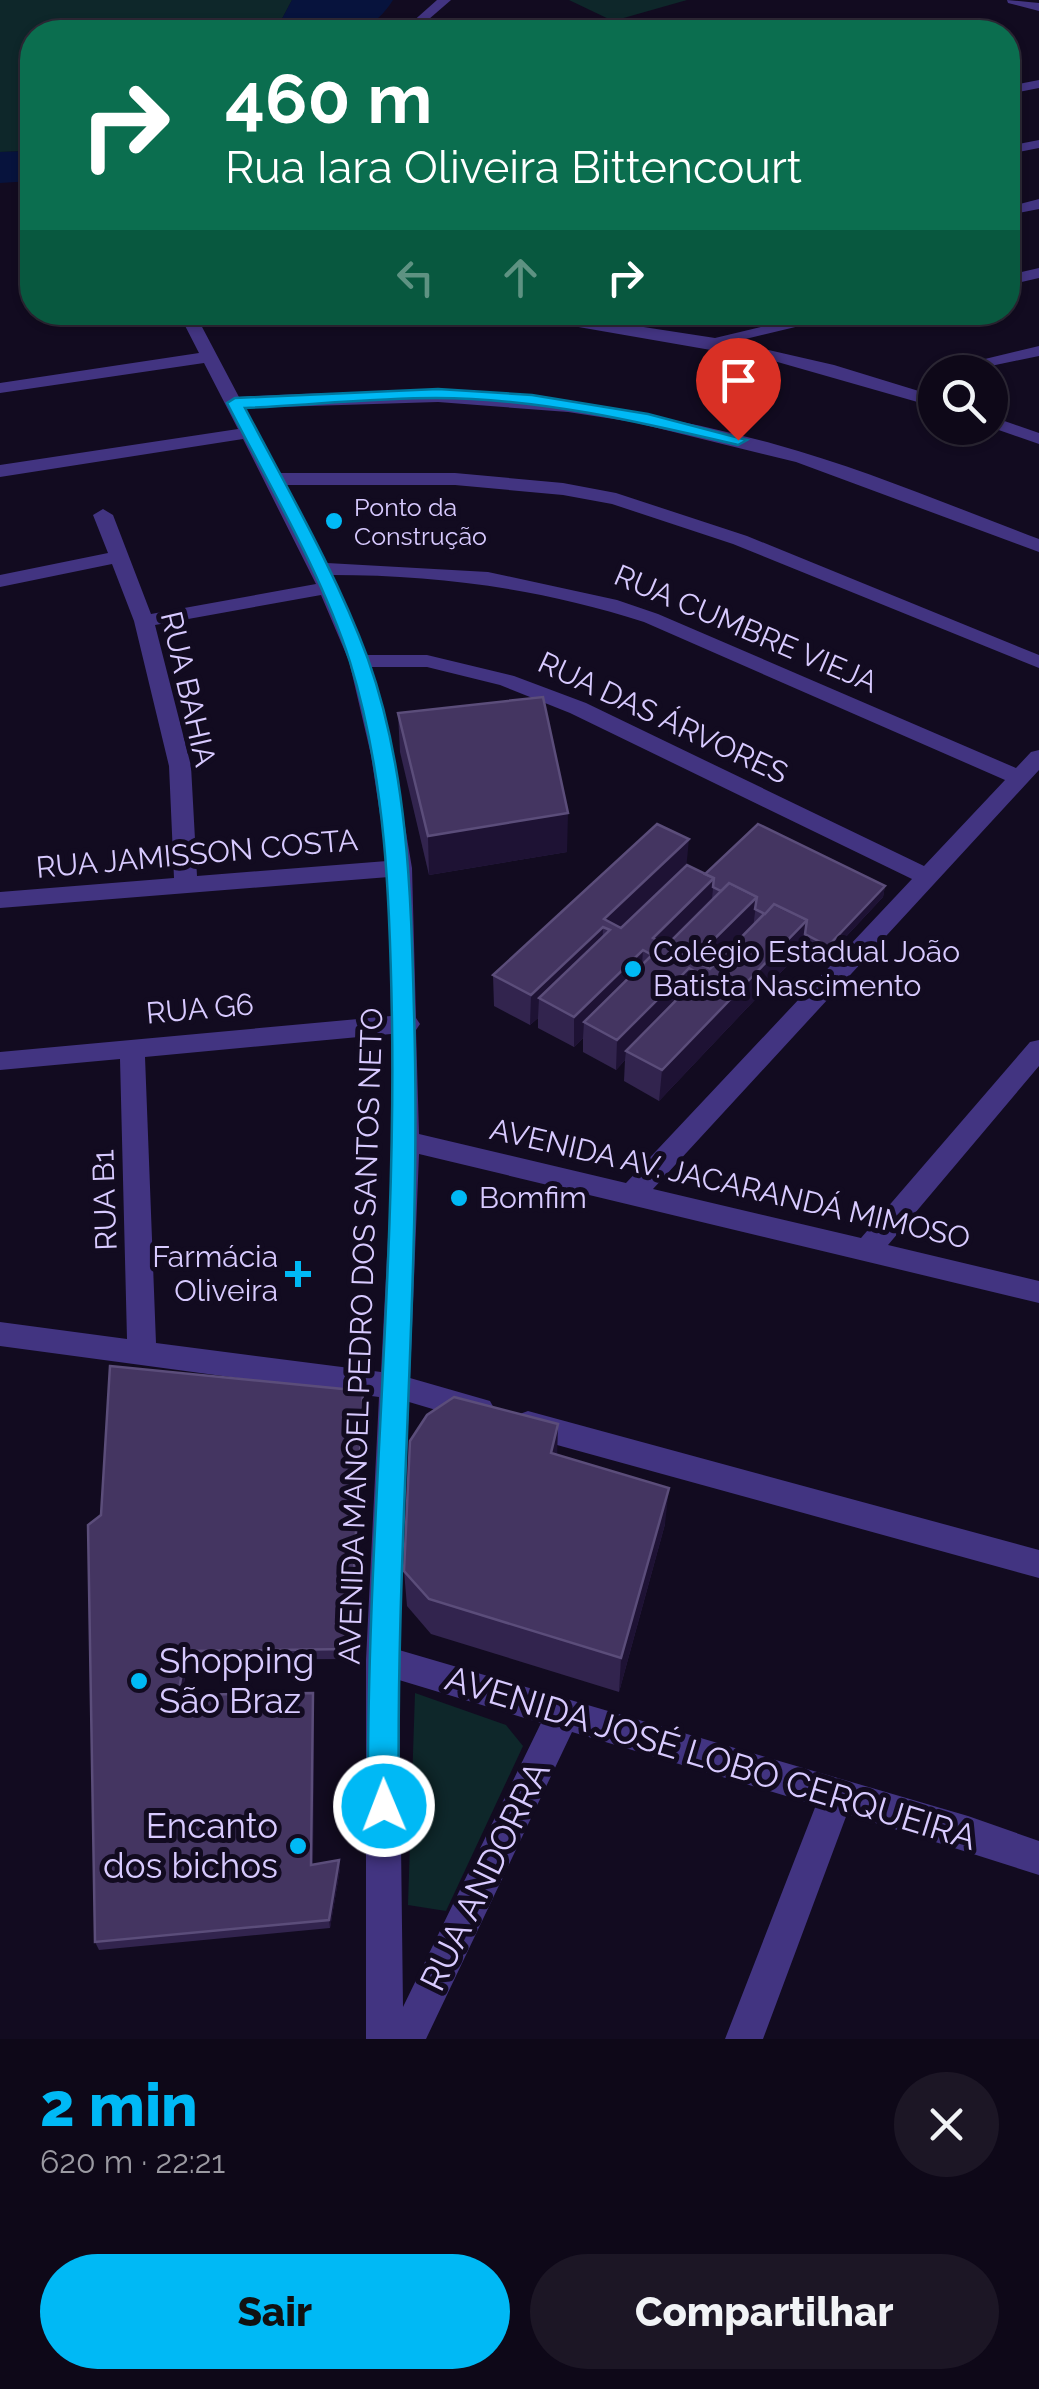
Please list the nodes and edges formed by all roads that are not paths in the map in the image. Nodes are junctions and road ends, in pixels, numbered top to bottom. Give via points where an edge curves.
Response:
1 (445, 0) edge
2 (1013, 0) edge
3 (1039, 8) edge
4 (421, 20) edge
5 (192, 325) edge
6 (591, 325) edge
7 (789, 325) edge
8 (710, 342) junction
9 (1039, 351) edge
10 (208, 357) junction
11 (1008, 358) edge
12 (918, 377) edge
13 (887, 384) junction
14 (0, 388) edge
15 (918, 396) edge
16 (235, 403) junction
17 (1008, 427) edge
18 (250, 434) junction
19 (1036, 436) edge
20 (0, 470) edge
21 (274, 479) junction
22 (102, 515) dead end
23 (1039, 546) edge
24 (119, 558) junction
25 (324, 578) junction
26 (0, 581) edge
27 (144, 621) junction
28 (359, 662) junction
29 (1039, 662) edge
30 (1039, 757) edge
31 (1019, 778) junction
32 (400, 868) junction
33 (928, 877) junction
34 (186, 883) junction
35 (0, 900) edge
36 (406, 1024) junction
37 (132, 1047) junction
38 (1039, 1049) edge
39 (0, 1061) edge
40 (406, 1141) junction
41 (634, 1193) junction
42 (868, 1249) junction
43 (1039, 1292) edge
44 (0, 1334) edge
45 (142, 1351) junction
46 (398, 1387) junction
47 (1039, 1564) edge
48 (382, 1660) junction
49 (564, 1712) junction
50 (837, 1794) junction
51 (1039, 1858) edge
52 (386, 2039) edge
53 (407, 2039) edge
54 (744, 2039) edge

1 - 4 street
2 - 3 street
5 - 10 street, AVENIDA MANOEL PEDRO DOS SANTOS NETO
6 - 8 street
7 - 8 street
8 - 13 street
9 - 11 street
10 - 14 street
10 - 16 street, AVENIDA MANOEL PEDRO DOS SANTOS NETO
12 - 13 street
13 - 15 street
16 - 18 street, AVENIDA MANOEL PEDRO DOS SANTOS NETO
16 - 23 street via 438,394 630,416 769,448
17 - 19 street
18 - 20 street
18 - 21 street, AVENIDA MANOEL PEDRO DOS SANTOS NETO
21 - 25 street, AVENIDA MANOEL PEDRO DOS SANTOS NETO
21 - 29 street via 455,479 616,500 740,540
22 - 24 street, RUA BAHIA
24 - 26 street
24 - 27 street, RUA BAHIA
25 - 27 street, RUA CUMBRE VIEJA
25 - 28 street, AVENIDA MANOEL PEDRO DOS SANTOS NETO
25 - 31 street, RUA CUMBRE VIEJA via 468,572 589,596
27 - 34 street, RUA BAHIA via 180,766
28 - 32 street, AVENIDA MANOEL PEDRO DOS SANTOS NETO
28 - 33 street, RUA DAS ÁRVORES via 426,661 507,680
30 - 31 street
31 - 33 street
32 - 34 street, RUA JAMISSON COSTA
32 - 36 street, AVENIDA MANOEL PEDRO DOS SANTOS NETO
33 - 41 street
34 - 35 street, RUA JAMISSON COSTA
36 - 37 street, RUA G6
36 - 40 street, AVENIDA MANOEL PEDRO DOS SANTOS NETO
37 - 39 street, RUA G6
37 - 45 street, RUA B1
38 - 42 street
40 - 41 street, AVENIDA AV. JACARANDÁ MIMOSO
40 - 46 street, AVENIDA MANOEL PEDRO DOS SANTOS NETO
41 - 42 street, AVENIDA AV. JACARANDÁ MIMOSO
42 - 43 street, AVENIDA AV. JACARANDÁ MIMOSO
44 - 45 street
45 - 46 street
46 - 47 street
46 - 48 street, AVENIDA MANOEL PEDRO DOS SANTOS NETO
48 - 49 street, AVENIDA JOSÉ LOBO CERQUEIRA
48 - 52 street, AVENIDA MANOEL PEDRO DOS SANTOS NETO
49 - 50 street, AVENIDA JOSÉ LOBO CERQUEIRA
49 - 53 street, RUA ANDORRA
50 - 51 street, AVENIDA JOSÉ LOBO CERQUEIRA
50 - 54 street

